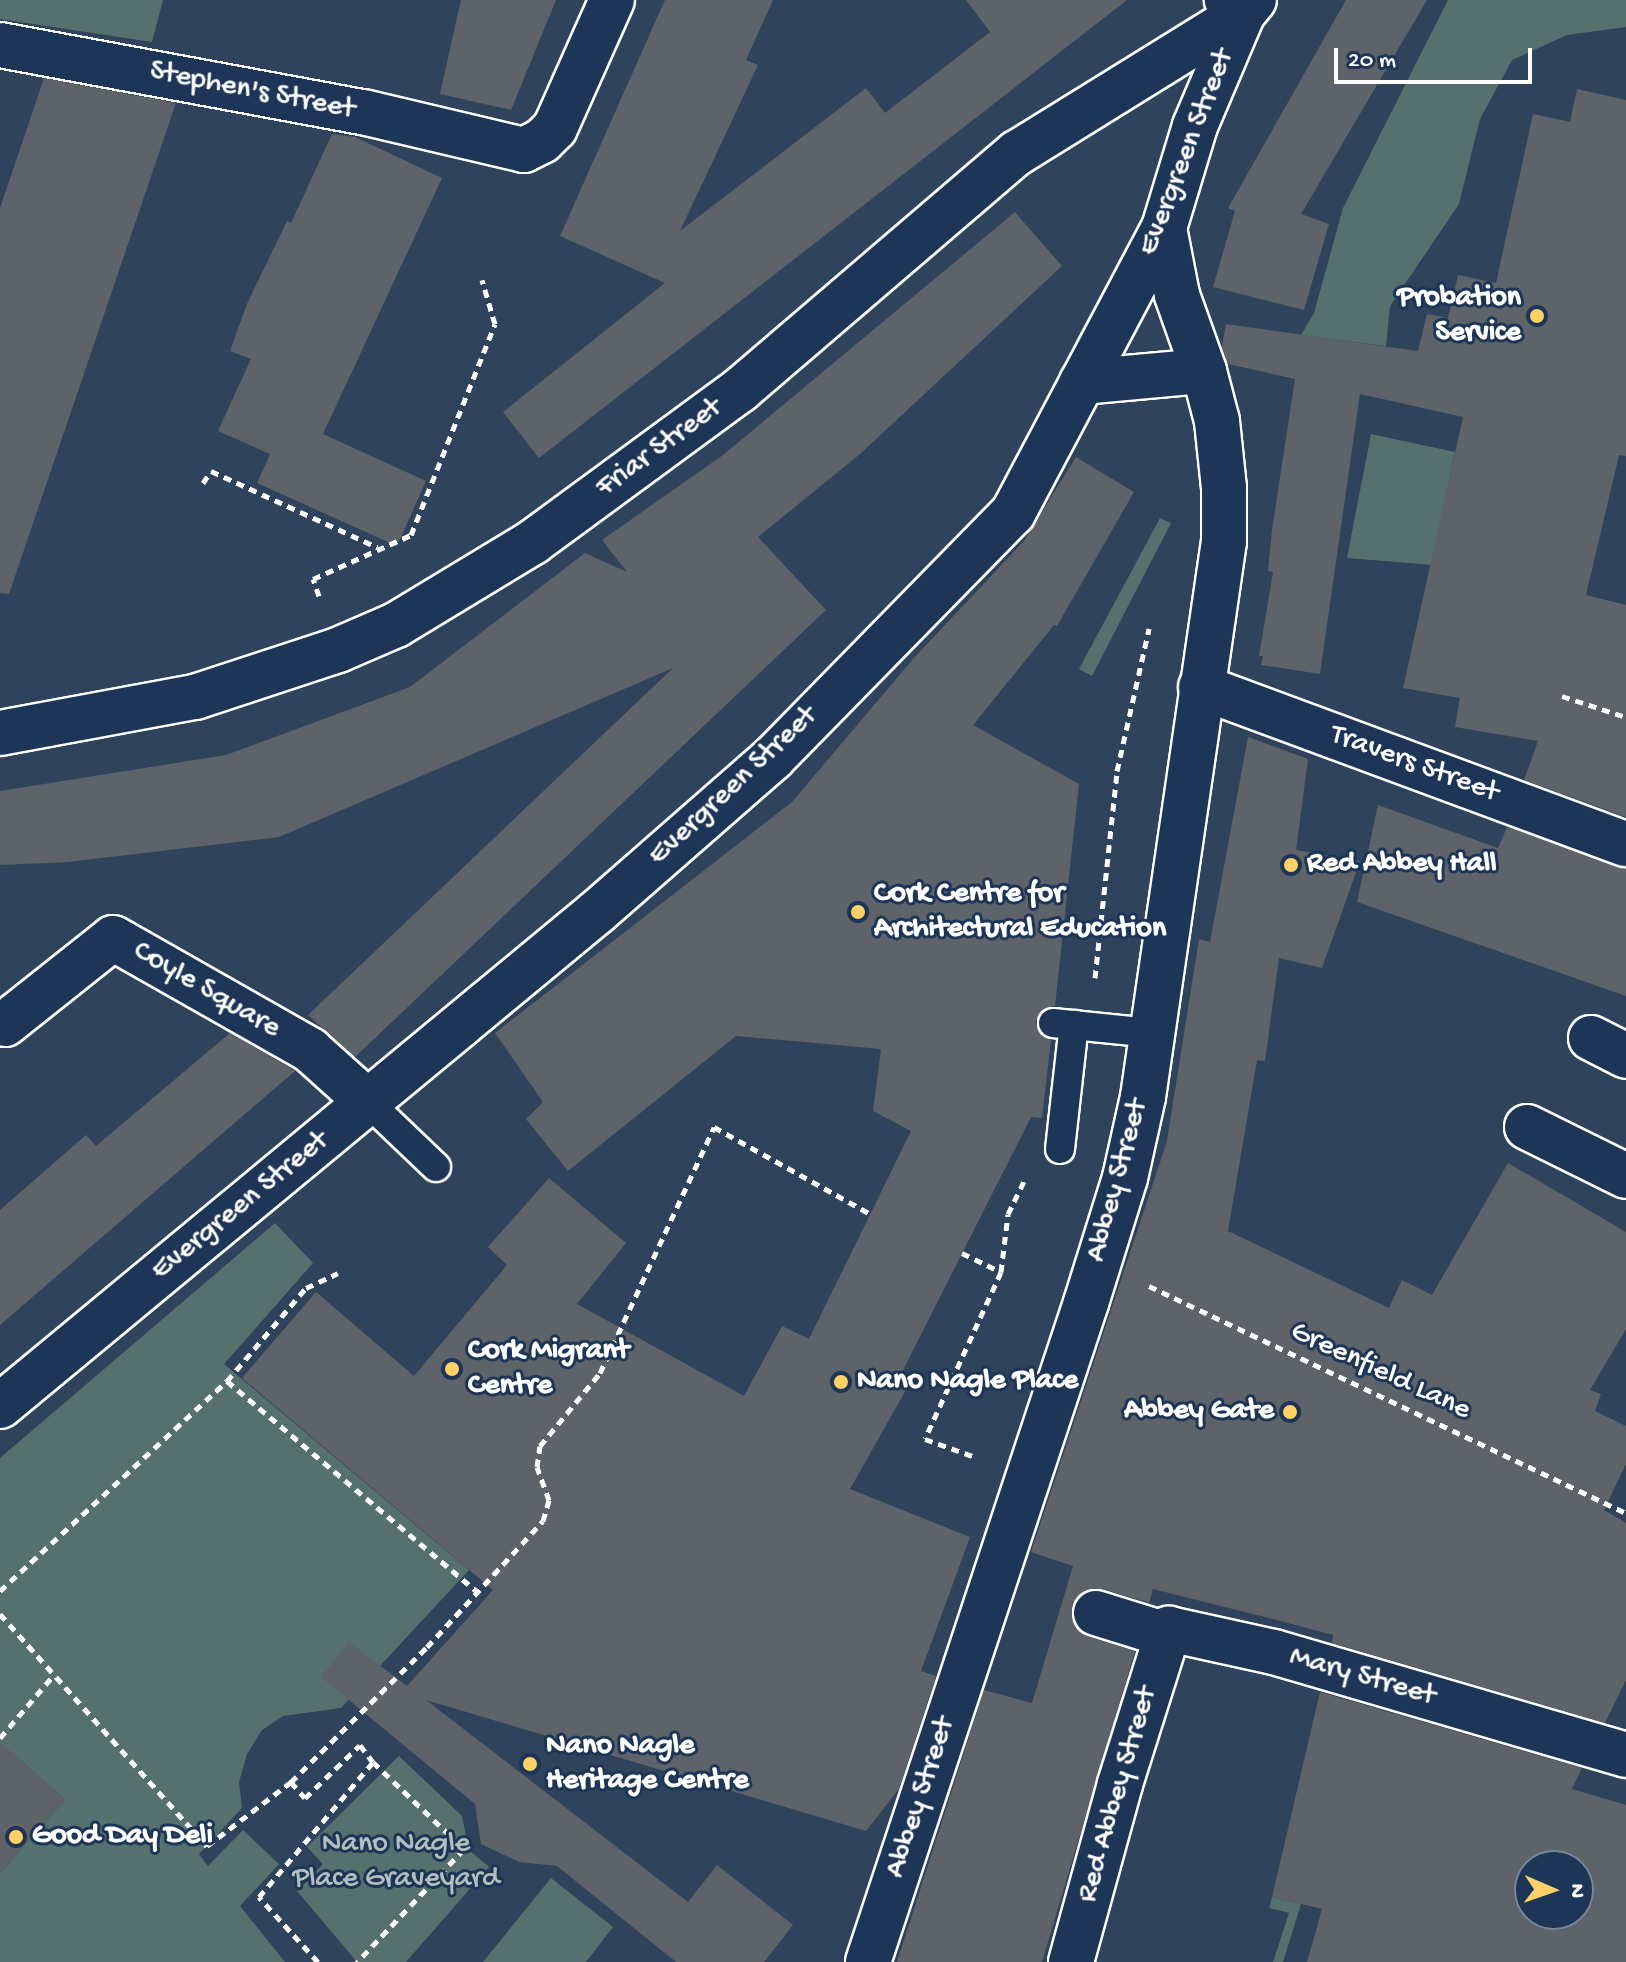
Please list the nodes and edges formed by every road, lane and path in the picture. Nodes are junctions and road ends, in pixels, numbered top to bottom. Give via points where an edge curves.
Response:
1 (612, 0) edge
2 (1241, 4) edge
3 (0, 45) edge
4 (1164, 228) junction
5 (482, 280) dead end
6 (1204, 371) junction
7 (1082, 382) junction
8 (203, 483) dead end
9 (378, 548) junction
10 (313, 579) dead end
11 (1152, 616) dead end
12 (1201, 687) junction
13 (1562, 696) dead end
14 (1626, 717) edge
15 (0, 733) edge
16 (1626, 844) edge
17 (1094, 992) dead end
18 (5, 1024) dead end
19 (1152, 1033) junction
20 (368, 1102) junction
21 (1527, 1127) dead end
22 (1060, 1149) dead end
23 (436, 1167) dead end
24 (1028, 1172) dead end
25 (1626, 1176) edge
26 (870, 1214) dead end
27 (962, 1253) dead end
28 (1001, 1272) junction
29 (338, 1273) dead end
30 (1134, 1279) dead end
31 (227, 1381) junction
32 (0, 1406) edge
33 (978, 1458) dead end
34 (1626, 1513) edge
35 (0, 1591) edge
36 (478, 1592) junction
37 (1096, 1613) dead end
38 (0, 1614) edge
39 (1169, 1629) junction
40 (53, 1676) junction
41 (0, 1738) edge
42 (1626, 1755) edge
43 (373, 1762) junction
44 (291, 1782) junction
45 (318, 1962) edge
46 (357, 1962) edge
47 (868, 1962) edge
48 (1071, 1962) edge

1 - 3 street, Stephen's Street via 555,128 524,150 363,112
2 - 4 street, Evergreen Street
2 - 15 street, Friar Street via 1017,153 740,390 533,542 396,625 195,697
4 - 6 street, Abbey Street via 1177,295
4 - 7 street, Evergreen Street
5 - 9 path via 495,324 411,535
6 - 7 street
6 - 12 street, Abbey Street via 1217,421 1224,514 1218,593
7 - 20 street, Evergreen Street via 1013,513 773,758
8 - 9 path via 211,471
9 - 10 path
11 - 17 path via 1117,771
12 - 16 street, Travers Street
12 - 19 street, Abbey Street
13 - 14 path
18 - 20 street, Coyle Square via 113,938 310,1050
19 - 22 lane via 1064,1024
19 - 47 street, Abbey Street via 1125,1178
20 - 23 lane
20 - 32 street, Evergreen Street
21 - 25 street
24 - 28 path via 1008,1214
26 - 36 path via 714,1127 600,1373 540,1446 537,1467 549,1500 543,1521
27 - 28 path
28 - 33 path via 925,1439
29 - 31 path via 306,1288
30 - 34 path, Greenfield Lane
31 - 35 path
31 - 36 path
36 - 44 path
37 - 39 street, Mary Street via 1157,1632
38 - 40 path
39 - 42 street, Mary Street via 1274,1652
39 - 48 street, Red Abbey Street
40 - 41 path
40 - 44 path via 207,1846
43 - 44 path via 360,1745 305,1798
43 - 45 path via 259,1897
43 - 46 path via 464,1849

